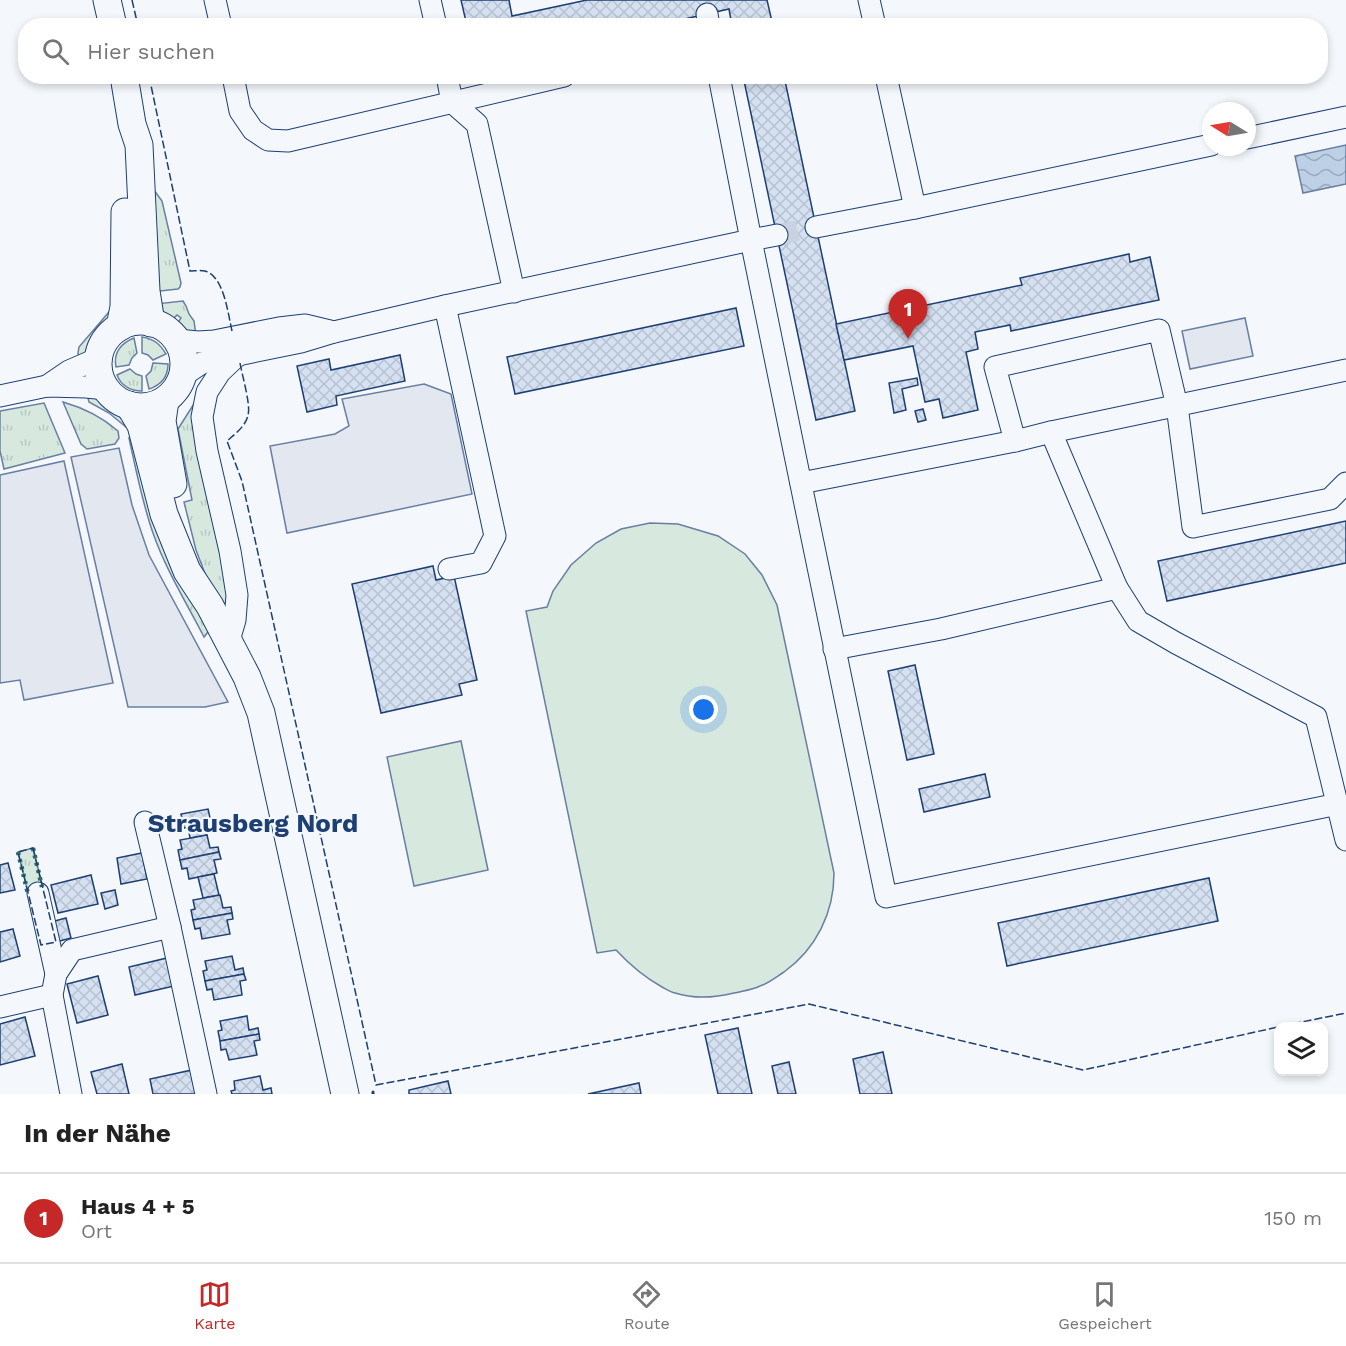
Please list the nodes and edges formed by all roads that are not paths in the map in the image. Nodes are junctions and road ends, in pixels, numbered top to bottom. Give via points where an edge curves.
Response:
1 (107, 0) edge
2 (215, 0) edge
3 (430, 0) edge
4 (869, 0) edge
5 (111, 18) edge
6 (219, 18) edge
7 (433, 18) edge
8 (873, 18) edge
9 (125, 84) edge
10 (235, 84) edge
11 (449, 84) edge
12 (530, 84) edge
13 (721, 84) edge
14 (888, 84) edge
15 (452, 102) junction
16 (1346, 117) edge
17 (132, 124) junction
18 (1256, 136) edge
19 (1202, 148) edge
20 (915, 208) junction
21 (816, 227) tunnel mouth
22 (777, 235) tunnel mouth
23 (751, 240) junction
24 (514, 292) junction
25 (445, 306) junction
26 (151, 323) junction
27 (120, 327) junction
28 (334, 332) junction
29 (177, 340) junction
30 (238, 355) junction
31 (99, 358) junction
32 (1346, 370) edge
33 (182, 377) junction
34 (47, 386) junction
35 (107, 389) junction
36 (0, 396) edge
37 (165, 400) junction
38 (129, 405) junction
39 (1177, 406) junction
40 (1051, 432) junction
41 (1015, 441) junction
42 (801, 483) junction
43 (1346, 483) edge
44 (449, 569) dead end
45 (1117, 588) junction
46 (210, 606) junction
47 (228, 644) junction
48 (834, 649) junction
49 (1338, 804) junction
50 (145, 822) dead end
51 (1346, 840) edge
52 (38, 893) dead end
53 (170, 927) junction
54 (56, 974) junction
55 (52, 995) junction
56 (0, 1007) edge
57 (71, 1094) edge
58 (206, 1094) edge
59 (345, 1094) edge

1 - 5 main road
2 - 6 street
3 - 7 street
4 - 8 street
9 - 17 main road
10 - 15 street via 240,111 253,130 268,140 288,141
11 - 15 street
12 - 15 street
13 - 23 street
14 - 20 street
15 - 24 street via 477,124
16 - 18 street
17 - 26 main road via 139,145
17 - 27 main road
19 - 20 street
20 - 21 street
22 - 23 street
23 - 24 street
23 - 42 street
24 - 25 street
25 - 28 street
25 - 44 street via 495,536 481,562
26 - 27 main road
26 - 29 main road
27 - 31 main road via 106,340
28 - 29 street via 305,325 214,341
28 - 30 street
29 - 33 main road via 183,358
30 - 33 street via 202,363
30 - 47 street via 207,392 202,417 237,595
31 - 34 street
31 - 35 main road via 100,377
32 - 39 street
33 - 37 main road
34 - 35 street
34 - 36 street
35 - 38 main road
37 - 38 main road via 149,406
37 - 46 main road via 162,421 170,470
38 - 46 main road via 141,424 164,514 177,548
39 - 40 street
39 - 41 street via 1160,330 995,367
39 - 43 street via 1193,527 1330,499
40 - 41 street
40 - 45 street
41 - 42 street
42 - 48 street
45 - 48 street
45 - 49 street via 1138,621 1316,717
46 - 47 main road
47 - 59 main road via 261,713
48 - 49 street via 886,897
49 - 51 street
50 - 53 street
52 - 54 street
53 - 54 street via 72,950
53 - 58 street
54 - 55 street
55 - 56 street
55 - 57 street

